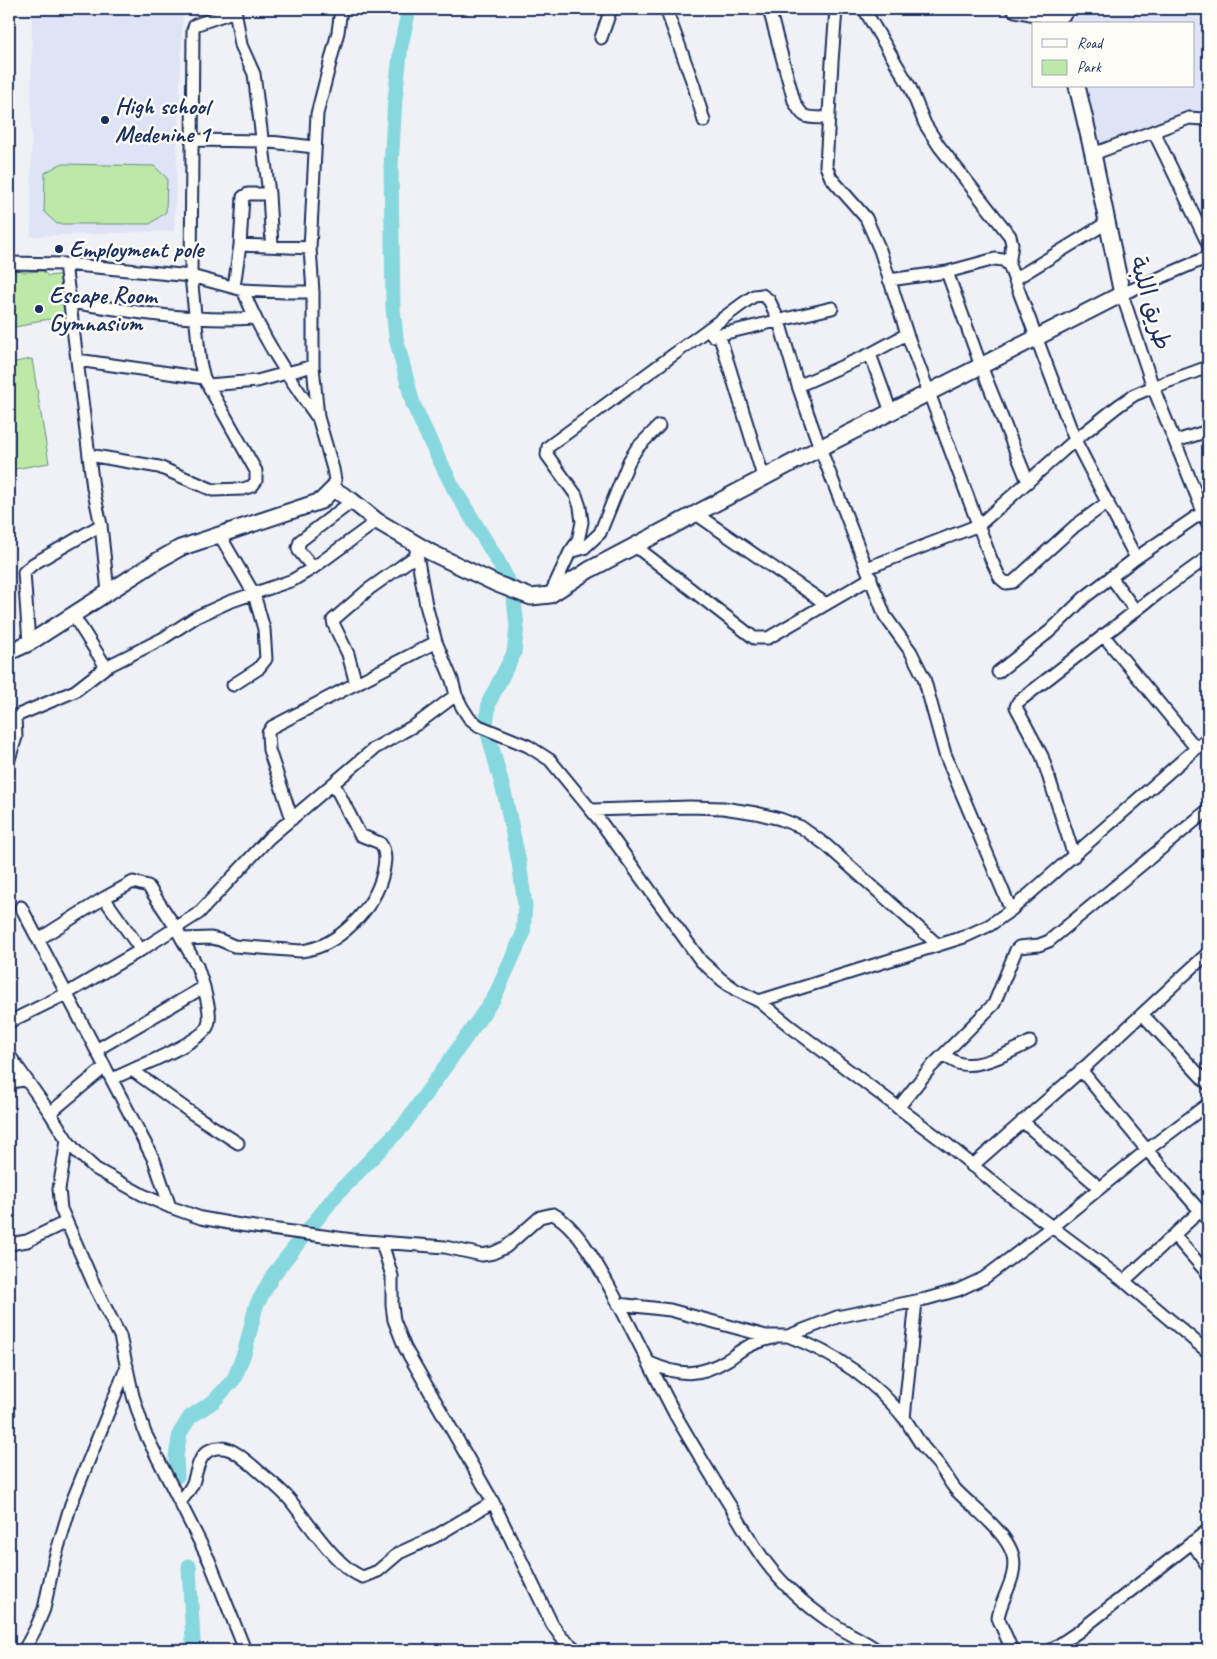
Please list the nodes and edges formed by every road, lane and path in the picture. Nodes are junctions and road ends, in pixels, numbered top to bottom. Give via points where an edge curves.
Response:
1 (340, 9) edge
2 (611, 9) edge
3 (666, 9) edge
4 (769, 9) edge
5 (836, 9) edge
6 (864, 9) edge
7 (1015, 9) edge
8 (235, 10) edge
9 (1054, 16) edge
10 (601, 38) dead end
11 (1077, 88) edge
12 (828, 118) junction
13 (704, 121) dead end
14 (1208, 121) edge
15 (1154, 132) junction
16 (191, 140) junction
17 (262, 141) junction
18 (314, 147) junction
19 (1093, 154) junction
20 (269, 194) junction
21 (1108, 222) junction
22 (1208, 244) edge
23 (240, 245) junction
24 (272, 246) junction
25 (310, 248) junction
26 (1208, 257) edge
27 (9, 263) edge
28 (66, 264) junction
29 (1009, 265) junction
30 (947, 272) junction
31 (191, 276) junction
32 (1015, 279) junction
33 (890, 280) junction
34 (239, 288) junction
35 (313, 292) junction
36 (1122, 294) junction
37 (70, 302) junction
38 (832, 308) dead end
39 (254, 318) junction
40 (194, 319) junction
41 (779, 321) junction
42 (719, 334) junction
43 (907, 334) junction
44 (1037, 338) junction
45 (697, 339) junction
46 (870, 354) junction
47 (77, 360) junction
48 (313, 366) junction
49 (981, 366) junction
50 (1208, 367) edge
51 (286, 374) junction
52 (206, 381) junction
53 (798, 386) junction
54 (1153, 387) junction
55 (928, 393) junction
56 (891, 412) junction
57 (318, 417) junction
58 (659, 426) dead end
59 (1208, 431) edge
60 (1075, 440) junction
61 (1176, 441) junction
62 (820, 448) junction
63 (89, 455) junction
64 (764, 479) junction
65 (1028, 482) junction
66 (333, 489) junction
67 (352, 500) junction
68 (1108, 502) junction
69 (1203, 512) junction
70 (696, 514) junction
71 (377, 521) junction
72 (1208, 524) edge
73 (101, 525) junction
74 (979, 525) junction
75 (219, 534) junction
76 (635, 546) junction
77 (416, 550) junction
78 (570, 552) junction
79 (1208, 557) edge
80 (1136, 558) junction
81 (313, 568) junction
82 (869, 573) junction
83 (1111, 577) junction
84 (108, 592) junction
85 (254, 594) junction
86 (550, 595) junction
87 (826, 604) junction
88 (1135, 610) junction
89 (73, 615) junction
90 (1103, 636) junction
91 (436, 642) junction
92 (29, 643) junction
93 (9, 652) edge
94 (106, 667) junction
95 (998, 672) dead end
96 (356, 684) junction
97 (233, 685) dead end
98 (456, 695) junction
99 (12, 717) edge
100 (1208, 738) edge
101 (1196, 748) junction
102 (9, 758) edge
103 (334, 784) junction
104 (592, 810) junction
105 (1208, 810) edge
106 (292, 819) junction
107 (1074, 856) junction
108 (104, 898) junction
109 (21, 907) dead end
110 (1011, 910) junction
111 (176, 928) junction
112 (39, 938) junction
113 (182, 940) junction
114 (938, 945) junction
115 (141, 950) junction
116 (1207, 958) edge
117 (204, 987) junction
118 (66, 994) junction
119 (759, 1001) junction
120 (1142, 1014) junction
121 (9, 1022) edge
122 (1030, 1042) dead end
123 (96, 1050) junction
124 (9, 1055) edge
125 (944, 1055) junction
126 (105, 1067) junction
127 (132, 1070) junction
128 (1081, 1070) junction
129 (112, 1079) junction
130 (25, 1080) junction
131 (9, 1082) edge
132 (1208, 1084) edge
133 (1208, 1104) edge
134 (898, 1108) junction
135 (50, 1113) junction
136 (1022, 1121) junction
137 (67, 1140) junction
138 (238, 1143) dead end
139 (1147, 1150) junction
140 (972, 1166) junction
141 (1100, 1188) junction
142 (170, 1207) junction
143 (1200, 1211) junction
144 (1208, 1220) edge
145 (66, 1222) junction
146 (1053, 1226) junction
147 (1174, 1235) junction
148 (382, 1243) junction
149 (9, 1244) edge
150 (1208, 1274) edge
151 (1124, 1280) junction
152 (916, 1301) junction
153 (618, 1304) junction
154 (783, 1336) junction
155 (1208, 1352) edge
156 (650, 1363) junction
157 (127, 1366) junction
158 (904, 1418) junction
159 (180, 1502) junction
160 (493, 1502) junction
161 (1208, 1530) edge
162 (1192, 1542) junction
163 (1208, 1567) edge
164 (24, 1650) edge
165 (245, 1650) edge
166 (577, 1650) edge
167 (877, 1650) edge
168 (1012, 1650) edge
169 (1050, 1650) edge

1 - 18 street via 338,32 316,114
2 - 10 street
3 - 13 street
4 - 12 street via 794,101 800,112 808,117
5 - 12 street
6 - 29 street via 910,87 925,124 939,146 1010,236
7 - 9 main road
8 - 16 street via 193,27
8 - 17 street via 241,45 254,74
11 - 19 main road, طريق اللبة
12 - 33 street via 828,172 866,218
14 - 15 street via 1189,118
15 - 19 street
15 - 22 street
16 - 17 street
16 - 31 street
17 - 18 street
17 - 20 street
18 - 25 street
19 - 21 main road, طريق اللبة
20 - 23 street via 243,197
20 - 24 street
21 - 32 street
21 - 36 main road, طريق اللبة
23 - 24 street
23 - 34 street
24 - 25 street
25 - 35 street
26 - 36 street
27 - 28 street
28 - 31 street
28 - 37 street
29 - 30 street via 995,259
29 - 32 street
30 - 33 street
30 - 49 street
31 - 34 street
31 - 40 street
32 - 44 street
33 - 43 street
34 - 35 street
34 - 39 street
35 - 48 street
36 - 44 main road
36 - 54 street, طريق اللبة
37 - 40 street
37 - 47 street
38 - 41 street
39 - 40 street
39 - 51 street
40 - 52 street via 201,369
41 - 42 street
41 - 45 street via 769,300 762,295 754,296
41 - 53 street
42 - 45 street
42 - 64 street
43 - 46 street
43 - 55 street
44 - 49 main road
44 - 60 street
45 - 78 street via 548,447 547,455 576,495 580,507 582,522 578,540
46 - 53 street
46 - 56 street
47 - 52 street
47 - 63 street
48 - 51 street
48 - 57 street
49 - 55 main road
49 - 65 street
50 - 54 street
51 - 52 street via 257,381
51 - 57 street
52 - 63 street via 256,471 257,478 252,486 230,491 213,490 159,468
53 - 62 street
54 - 60 street via 1134,395
54 - 61 street, طريق اللبة
55 - 56 main road
55 - 74 street
56 - 62 main road
57 - 66 street via 333,469
58 - 78 street via 629,461 600,533 584,548
59 - 61 street
60 - 65 street
60 - 68 street
61 - 69 street, طريق اللبة
62 - 64 main road
62 - 82 street
63 - 73 street
64 - 70 main road
65 - 74 street
66 - 67 main road
66 - 75 main road via 321,501
67 - 71 main road
67 - 81 street via 300,540 298,548
68 - 74 street via 1075,526 1013,582 1006,583 1000,578
68 - 80 street
69 - 72 street, طريق اللبة
69 - 80 street
70 - 76 main road
70 - 87 street
71 - 77 main road
71 - 81 street
73 - 84 street
73 - 92 street via 24,572
74 - 82 street
75 - 84 main road via 180,548
75 - 85 street
76 - 86 main road
76 - 87 street via 754,638 768,638
77 - 86 main road via 531,597
77 - 91 street
77 - 96 street via 333,620 348,654
78 - 86 street
79 - 88 street
80 - 83 street
81 - 85 street via 293,580
82 - 87 street
82 - 110 street via 885,616 911,652 924,678 946,754
83 - 88 street
83 - 95 street
84 - 89 main road
85 - 94 street via 196,617 162,639
85 - 97 street via 264,629 266,659 258,669
88 - 90 street
89 - 92 main road
89 - 94 street
90 - 101 street
90 - 107 street via 1018,702 1016,707 1042,756
91 - 96 street
91 - 98 street
92 - 93 main road
94 - 99 street via 75,691
96 - 106 street via 286,718 268,733 269,750
98 - 103 street via 418,724 375,748
98 - 104 street via 469,718 479,726 528,746 550,760
99 - 102 street via 16,737
100 - 101 street
101 - 107 street
103 - 106 street
103 - 113 street via 360,834 380,844 385,853 378,890 352,925 327,942 301,951 234,946 211,938
104 - 114 street via 723,808 756,813 801,827 826,845
104 - 119 street via 702,961 736,990
105 - 125 street via 1049,941 1019,947 994,1004
106 - 111 street via 250,857 206,906
107 - 110 street
108 - 111 street via 129,883 143,884 151,890
108 - 112 street
108 - 115 street
109 - 112 street
110 - 114 street via 990,925
111 - 113 street
111 - 115 street
112 - 118 street
113 - 117 street via 197,966
114 - 119 street
115 - 118 street
116 - 120 street
117 - 123 street
117 - 127 street via 209,1023 204,1032 187,1044
118 - 121 street
118 - 123 street
119 - 134 street
120 - 128 street
120 - 132 street
122 - 125 street via 1008,1054 968,1065
123 - 126 street
124 - 130 street
125 - 134 street
126 - 129 street
126 - 135 street
127 - 129 street
127 - 138 street
128 - 136 street
128 - 139 street
129 - 142 street via 154,1160
130 - 131 street
130 - 135 street
133 - 139 street
134 - 140 street
135 - 137 street
136 - 140 street
136 - 141 street
137 - 142 street via 96,1169
137 - 145 street via 59,1189
139 - 141 street
139 - 143 street
140 - 146 street
141 - 146 street
142 - 148 street via 201,1218
143 - 144 street
143 - 147 street
145 - 149 street via 27,1241
145 - 157 street via 120,1336
146 - 151 street
146 - 152 street via 984,1278 958,1290
147 - 150 street
147 - 151 street
148 - 153 street via 445,1247 482,1255 506,1247 540,1217 553,1214 582,1242
148 - 160 street via 392,1276 394,1320 405,1348
151 - 155 street
152 - 154 street via 837,1317
152 - 158 street
153 - 154 street via 670,1310 766,1336
153 - 156 street
154 - 156 street via 745,1348 709,1369 694,1373 665,1370
154 - 158 street via 820,1349 851,1367
156 - 167 street via 717,1485 772,1570 814,1611
157 - 159 street via 138,1414
157 - 164 street via 71,1504 54,1560 44,1609
158 - 168 street via 957,1491 1006,1541 1014,1566 998,1618
159 - 160 street via 192,1484 199,1464 210,1450 233,1450 276,1486 338,1558 363,1577 378,1571 399,1553 434,1537
159 - 165 street via 209,1560
160 - 166 street via 552,1624 560,1637
161 - 162 street
162 - 163 street
162 - 169 street via 1078,1632

